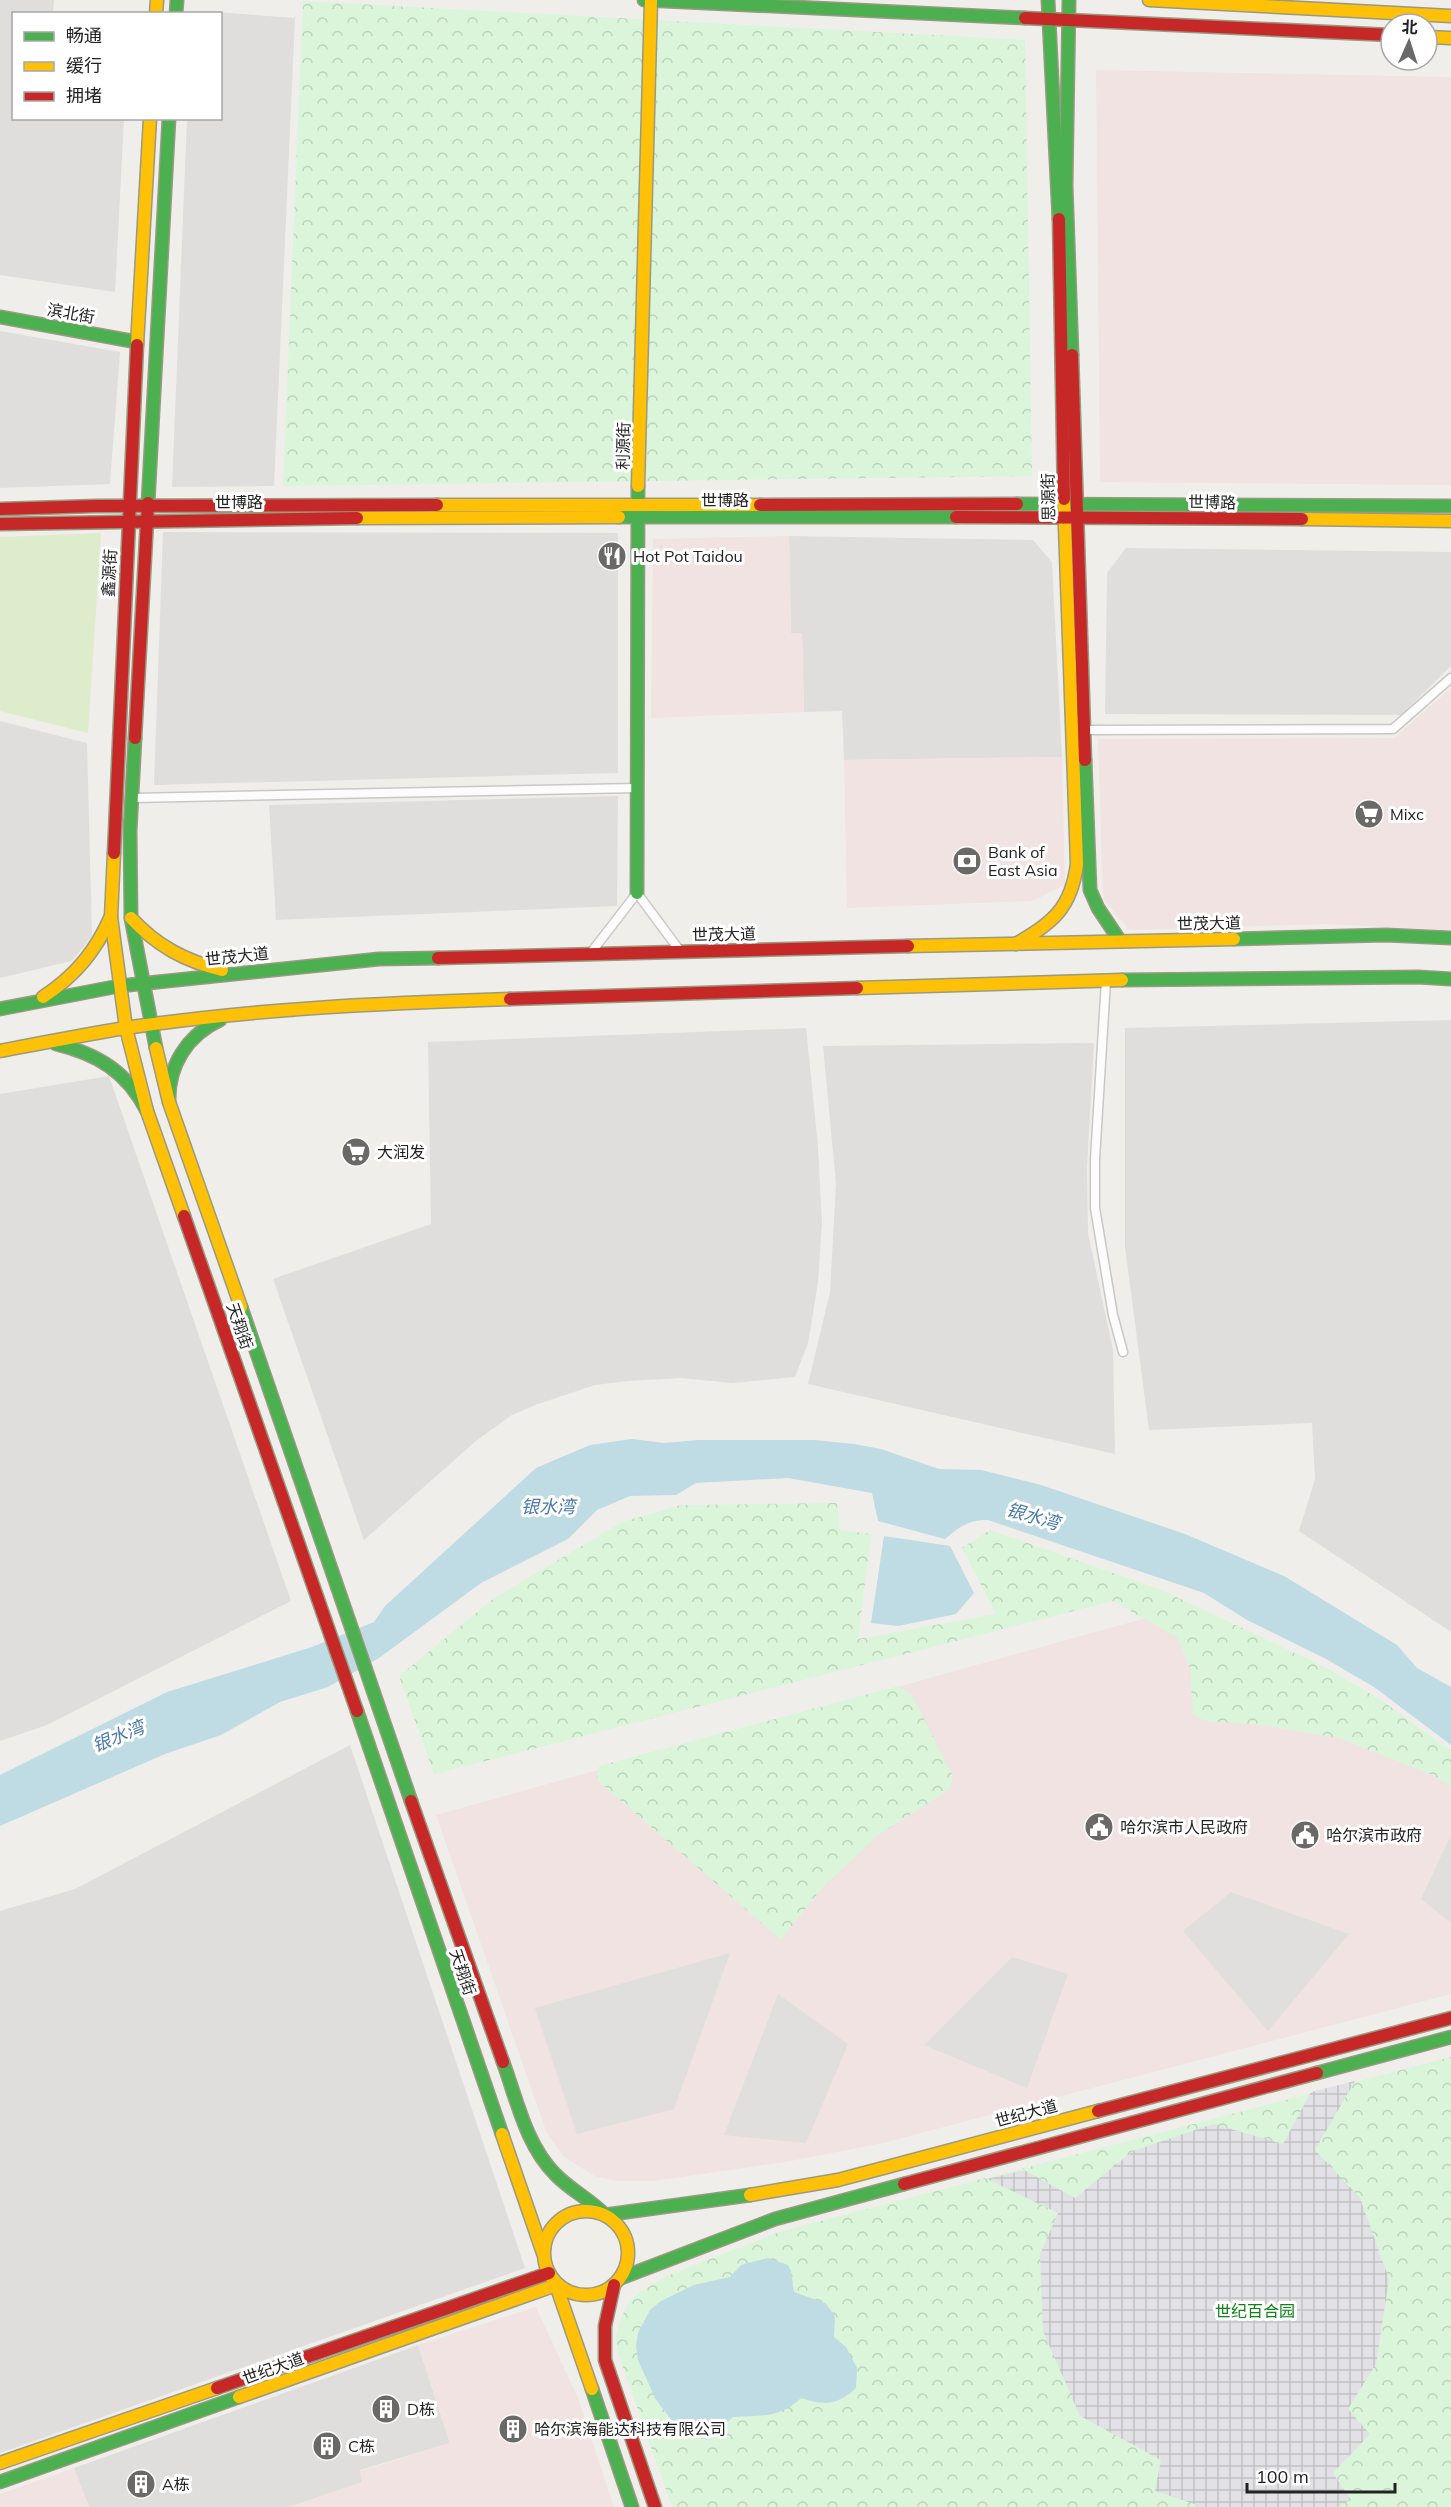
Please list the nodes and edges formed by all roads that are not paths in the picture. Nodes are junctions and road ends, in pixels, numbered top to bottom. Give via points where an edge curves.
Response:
1 (644, 0) edge
2 (651, 0) edge
3 (1048, 0) edge
4 (1069, 0) edge
5 (1149, 0) edge
6 (1451, 16) edge
7 (1050, 20) junction
8 (1068, 21) junction
9 (1379, 35) edge
10 (150, 120) edge
11 (169, 120) edge
12 (0, 317) edge
13 (137, 342) junction
14 (1451, 506) edge
15 (0, 509) edge
16 (638, 511) junction
17 (1064, 511) junction
18 (1078, 511) junction
19 (129, 513) junction
20 (147, 513) junction
21 (1451, 521) edge
22 (0, 524) edge
23 (1451, 678) edge
24 (1084, 730) junction
25 (637, 788) junction
26 (132, 798) junction
27 (637, 893) junction
28 (111, 916) junction
29 (131, 918) junction
30 (1451, 938) edge
31 (1120, 941) junction
32 (1015, 945) junction
33 (680, 951) junction
34 (590, 954) junction
35 (236, 972) junction
36 (1451, 980) edge
37 (1106, 981) junction
38 (143, 983) junction
39 (119, 986) junction
40 (34, 1002) junction
41 (0, 1009) edge
42 (241, 1015) junction
43 (151, 1026) junction
44 (126, 1028) junction
45 (27, 1046) junction
46 (0, 1051) edge
47 (169, 1102) junction
48 (147, 1111) junction
49 (1123, 1352) dead end
50 (1451, 2018) edge
51 (1451, 2037) edge
52 (605, 2215) junction
53 (543, 2253) junction
54 (549, 2273) junction
55 (617, 2282) junction
56 (556, 2284) junction
57 (0, 2463) edge
58 (0, 2482) edge
59 (632, 2507) edge
60 (655, 2507) edge

1 - 2 main road
2 - 7 main road
2 - 16 main road, 利源街
3 - 7 main road, 思源街
4 - 8 main road, 思源街
5 - 6 main road
7 - 8 main road
7 - 17 main road, 思源街 via 1059,218
8 - 9 main road
8 - 18 main road, 思源街 via 1066,184
10 - 13 main road, 鑫源街
11 - 20 main road
12 - 13 main road, 滨北街
13 - 19 main road, 鑫源街
14 - 18 main road, 世博路
15 - 19 main road, 世博路
16 - 17 main road, 世博路
16 - 20 main road, 世博路
16 - 25 main road, 利源街
17 - 18 main road, 世博路
17 - 32 main road, 思源街 via 1076,874 1059,916
18 - 21 main road, 世博路
18 - 24 main road, 思源街
19 - 20 main road, 世博路
19 - 22 main road, 世博路
19 - 28 main road, 鑫源街
20 - 26 main road
23 - 24 street via 1393,729
24 - 31 main road, 思源街 via 1090,890
25 - 26 street
25 - 27 main road, 利源街
26 - 29 main road
27 - 33 street
27 - 34 street
28 - 39 main road, 鑫源街
28 - 40 main road via 100,942 78,973
29 - 35 main road via 174,955 190,963
29 - 38 main road
30 - 31 main road, 世茂大道 via 1386,934
31 - 32 main road, 世茂大道
32 - 33 main road, 世茂大道
33 - 34 main road, 世茂大道
34 - 35 main road, 世茂大道 via 379,959
35 - 38 main road, 世茂大道
36 - 37 main road via 1406,977
37 - 42 main road via 399,1002
37 - 49 street via 1095,1208
38 - 39 main road, 世茂大道
38 - 43 main road
39 - 40 main road, 世茂大道
39 - 44 main road, 鑫源街
40 - 41 main road, 世茂大道
42 - 43 main road
42 - 47 main road via 216,1021 196,1034 171,1074
43 - 44 main road
43 - 47 main road, 天翔街
44 - 45 main road
44 - 48 main road, 天翔街
45 - 46 main road
45 - 48 main road via 53,1044 95,1055 131,1083
47 - 52 main road, 天翔街 via 528,2132 549,2167
48 - 53 main road, 天翔街
50 - 52 main road, 世纪大道 via 837,2180
51 - 55 main road via 775,2219
52 - 53 main road via 569,2215 550,2230
52 - 55 main road via 617,2224 628,2246 627,2270
53 - 54 main road
54 - 56 main road
54 - 57 main road, 世纪大道
55 - 56 main road via 605,2291 583,2294
55 - 60 main road via 605,2326 605,2360
56 - 58 main road, 世纪大道
56 - 59 main road

